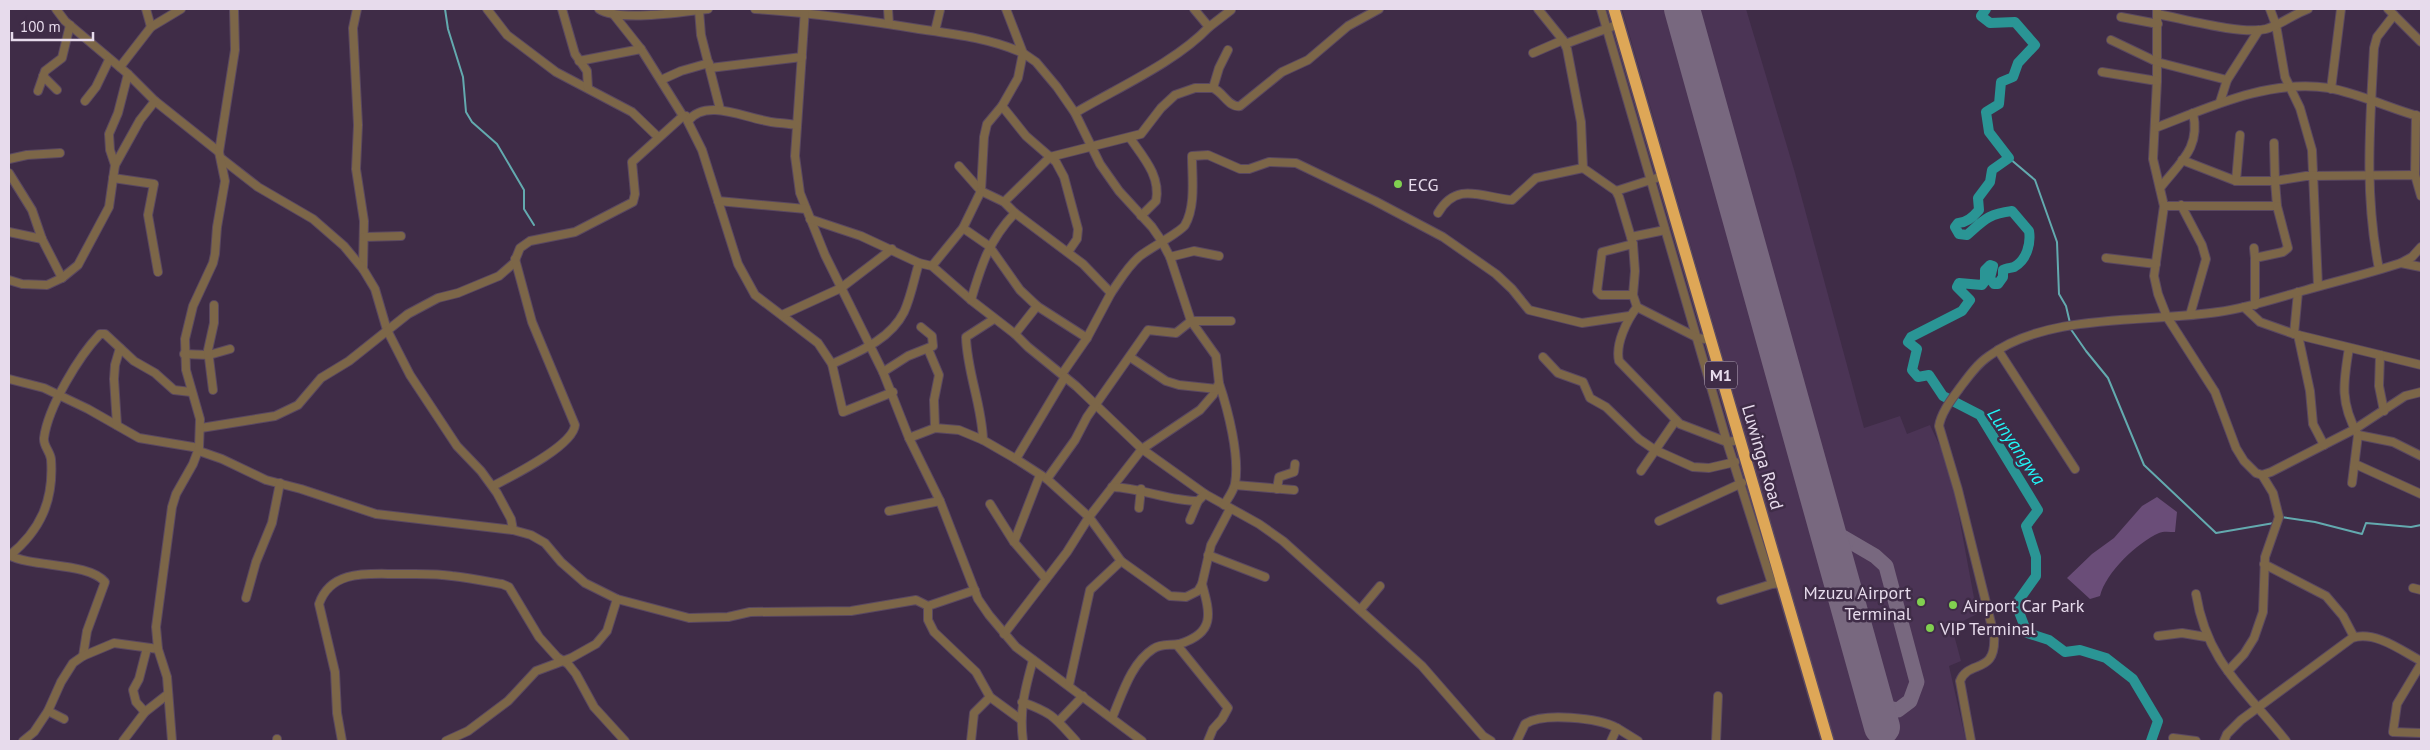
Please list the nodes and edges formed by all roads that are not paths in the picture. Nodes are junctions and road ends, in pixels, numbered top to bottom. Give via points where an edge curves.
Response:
1 (56, 9) edge
2 (146, 9) edge
3 (181, 9) edge
4 (234, 9) edge
5 (357, 9) edge
6 (487, 9) edge
7 (562, 9) edge
8 (599, 9) edge
9 (708, 9) edge
10 (755, 9) edge
11 (888, 9) edge
12 (1006, 9) edge
13 (1194, 9) edge
14 (1379, 9) edge
15 (1538, 9) edge
16 (1601, 9) edge
17 (1614, 9) edge
18 (2270, 9) edge
19 (2308, 9) edge
20 (2341, 9) edge
21 (2388, 9) edge
22 (699, 10) junction
23 (940, 10) edge
24 (1231, 10) dead end
25 (637, 11) edge
26 (805, 11) edge
27 (2157, 11) edge
28 (2299, 11) edge
29 (614, 15) junction
30 (2394, 15) junction
31 (2121, 17) dead end
32 (889, 24) junction
33 (1619, 24) junction
34 (2158, 24) junction
35 (2276, 24) junction
36 (70, 25) junction
37 (152, 27) junction
38 (1607, 27) junction
39 (1209, 28) junction
40 (2258, 30) junction
41 (935, 31) junction
42 (2111, 40) dead end
43 (2421, 41) edge
44 (1564, 42) junction
45 (641, 50) junction
46 (1228, 50) dead end
47 (1023, 53) junction
48 (1533, 53) dead end
49 (802, 57) junction
50 (109, 60) junction
51 (579, 61) junction
52 (2157, 62) junction
53 (710, 66) junction
54 (120, 67) junction
55 (2102, 72) dead end
56 (128, 74) junction
57 (43, 76) junction
58 (661, 80) junction
59 (2227, 80) junction
60 (2157, 81) junction
61 (2289, 87) junction
62 (588, 88) junction
63 (1213, 88) junction
64 (2331, 89) junction
65 (57, 90) dead end
66 (38, 91) dead end
67 (85, 101) dead end
68 (155, 101) junction
69 (2372, 101) junction
70 (2220, 102) junction
71 (1002, 106) junction
72 (1638, 108) junction
73 (720, 110) junction
74 (1075, 113) junction
75 (2193, 114) junction
76 (2418, 116) edge
77 (686, 118) junction
78 (797, 124) junction
79 (2155, 128) junction
80 (2240, 135) dead end
81 (658, 137) junction
82 (1130, 138) junction
83 (2274, 143) dead end
84 (1091, 146) junction
85 (1650, 151) junction
86 (60, 154) dead end
87 (220, 155) junction
88 (1050, 157) junction
89 (9, 159) edge
90 (2182, 160) junction
91 (115, 165) junction
92 (959, 166) dead end
93 (1584, 168) junction
94 (9, 174) edge
95 (2368, 175) junction
96 (2415, 175) junction
97 (1663, 176) junction
98 (2314, 176) junction
99 (113, 178) junction
100 (1650, 179) junction
101 (2236, 181) junction
102 (2275, 181) junction
103 (2160, 188) junction
104 (982, 191) junction
105 (1616, 191) junction
106 (2421, 196) edge
107 (718, 201) junction
108 (1004, 202) junction
109 (1672, 204) junction
110 (2181, 205) junction
111 (2164, 206) junction
112 (2277, 206) junction
113 (806, 209) junction
114 (1660, 209) junction
115 (1438, 213) dead end
116 (1015, 214) junction
117 (1141, 216) junction
118 (810, 219) junction
119 (963, 228) junction
120 (1665, 230) junction
121 (9, 232) edge
122 (401, 236) dead end
123 (364, 237) junction
124 (42, 238) junction
125 (1161, 240) junction
126 (1632, 240) junction
127 (989, 246) junction
128 (1670, 246) junction
129 (2421, 247) edge
130 (2254, 248) dead end
131 (892, 249) junction
132 (1068, 252) junction
133 (1685, 252) junction
134 (1220, 256) dead end
135 (1170, 257) junction
136 (1674, 257) junction
137 (515, 258) junction
138 (2106, 258) dead end
139 (2255, 258) junction
140 (2401, 263) junction
141 (919, 264) junction
142 (2156, 264) junction
143 (932, 266) junction
144 (2421, 267) edge
145 (363, 269) junction
146 (2379, 269) junction
147 (158, 272) dead end
148 (62, 278) junction
149 (9, 280) edge
150 (2318, 286) junction
151 (841, 288) junction
152 (1684, 292) junction
153 (2298, 292) junction
154 (1112, 293) junction
155 (1633, 294) junction
156 (1698, 297) junction
157 (971, 300) junction
158 (214, 305) dead end
159 (2255, 305) junction
160 (1037, 306) junction
161 (1637, 307) junction
162 (2244, 307) junction
163 (782, 315) junction
164 (2190, 315) junction
165 (1629, 316) junction
166 (2167, 317) junction
167 (994, 319) junction
168 (1191, 321) junction
169 (1230, 321) dead end
170 (921, 327) dead end
171 (387, 330) junction
172 (1015, 334) junction
173 (2296, 335) junction
174 (1087, 338) junction
175 (1698, 338) junction
176 (1711, 340) junction
177 (870, 346) junction
178 (120, 348) junction
179 (2349, 348) junction
180 (230, 349) dead end
181 (928, 349) junction
182 (1998, 350) junction
183 (184, 354) junction
184 (209, 355) junction
185 (2380, 355) junction
186 (1130, 357) junction
187 (1542, 357) dead end
188 (832, 364) junction
189 (2421, 365) edge
190 (884, 372) junction
191 (1064, 376) junction
192 (9, 379) edge
193 (1218, 386) junction
194 (213, 390) dead end
195 (191, 392) junction
196 (892, 392) junction
197 (2421, 392) edge
198 (59, 396) junction
199 (1095, 404) junction
200 (2384, 411) junction
201 (1676, 420) junction
202 (117, 425) junction
203 (201, 428) junction
204 (935, 428) junction
205 (2356, 432) junction
206 (909, 438) junction
207 (983, 440) junction
208 (1740, 440) junction
209 (1727, 442) junction
210 (2324, 445) junction
211 (199, 449) junction
212 (1142, 449) junction
213 (1655, 450) junction
214 (2421, 456) edge
215 (1016, 459) junction
216 (1735, 462) junction
217 (1295, 464) dead end
218 (2355, 464) junction
219 (2076, 469) dead end
220 (1641, 471) dead end
221 (2262, 474) junction
222 (1044, 477) junction
223 (280, 483) junction
224 (1742, 483) junction
225 (2352, 483) dead end
226 (1235, 485) junction
227 (493, 486) junction
228 (1112, 487) junction
229 (1141, 489) junction
230 (1277, 489) junction
231 (1294, 490) dead end
232 (1205, 494) junction
233 (2421, 494) edge
234 (940, 501) junction
235 (1198, 501) junction
236 (990, 504) dead end
237 (1227, 507) junction
238 (1139, 508) dead end
239 (889, 511) dead end
240 (1089, 517) junction
241 (1190, 520) dead end
242 (1659, 521) dead end
243 (513, 530) junction
244 (1014, 542) junction
245 (1208, 555) junction
246 (9, 556) edge
247 (1120, 561) junction
248 (2264, 564) junction
249 (1265, 577) dead end
250 (1046, 580) junction
251 (1202, 584) junction
252 (1776, 584) junction
253 (1380, 586) dead end
254 (975, 590) junction
255 (2196, 594) dead end
256 (246, 598) dead end
257 (617, 598) junction
258 (1721, 600) dead end
259 (928, 606) junction
260 (1360, 610) junction
261 (1004, 634) junction
262 (2158, 636) dead end
263 (2206, 637) junction
264 (2354, 637) junction
265 (1177, 645) junction
266 (146, 648) junction
267 (158, 649) junction
268 (83, 656) junction
269 (1033, 660) junction
270 (562, 661) junction
271 (2421, 662) edge
272 (2228, 671) junction
273 (1069, 685) junction
274 (168, 694) junction
275 (1083, 696) junction
276 (1718, 696) dead end
277 (990, 697) junction
278 (1022, 702) junction
279 (2257, 708) junction
280 (48, 711) junction
281 (145, 712) junction
282 (1112, 718) junction
283 (64, 719) dead end
284 (1020, 719) junction
285 (1059, 721) junction
286 (1617, 728) junction
287 (2421, 733) edge
288 (2173, 738) dead end
289 (23, 741) edge
290 (123, 741) edge
291 (172, 741) edge
292 (342, 741) edge
293 (446, 741) edge
294 (625, 741) edge
295 (971, 741) edge
296 (1023, 741) edge
297 (1076, 741) edge
298 (1142, 741) edge
299 (1208, 741) edge
300 (1492, 741) edge
301 (1517, 741) edge
302 (1611, 741) edge
303 (1638, 741) edge
304 (1716, 741) edge
305 (1828, 741) edge
306 (1972, 741) edge
307 (2196, 741) edge
308 (2224, 741) edge
309 (2286, 741) edge

1 - 36 street
2 - 37 street
3 - 37 street
4 - 87 street via 235,50
5 - 123 street via 353,28 358,125 356,169
6 - 62 street via 514,40 556,72
7 - 51 street
8 - 29 street
9 - 22 street
10 - 26 street
11 - 32 street
12 - 47 street
13 - 39 street
14 - 63 street via 1348,26 1308,60 1282,72 1240,106 1233,105
15 - 44 street
16 - 38 street
17 - 33 highway, Luwinga Road / M1
18 - 35 street
19 - 28 street
20 - 64 street
21 - 30 street
22 - 25 street via 661,15
22 - 53 street via 701,34
23 - 41 street
24 - 39 street
25 - 29 street
26 - 32 street
26 - 49 street
27 - 34 street
27 - 40 street via 2216,25
28 - 35 street
29 - 45 street
30 - 43 street
30 - 69 street via 2375,42
31 - 34 street
32 - 41 street
33 - 38 street
33 - 72 highway, Luwinga Road / M1
34 - 52 street
35 - 40 street
35 - 61 street via 2281,61
36 - 50 street
36 - 57 street via 62,58
37 - 54 street
38 - 44 street
38 - 72 street
39 - 74 street via 1178,53
40 - 59 street
41 - 47 street via 990,40
42 - 52 street
44 - 48 street
44 - 93 street via 1581,122
45 - 51 street
45 - 58 street
46 - 63 street
47 - 71 street via 1018,78
47 - 74 street via 1036,62 1058,87
49 - 53 street
49 - 78 street
50 - 54 street
50 - 67 street
51 - 62 street via 587,72
52 - 59 street
52 - 60 street
53 - 58 street via 681,71
53 - 73 street
54 - 56 street
55 - 60 street
56 - 68 street
56 - 91 street via 109,134
57 - 65 street
57 - 66 street
58 - 77 street
59 - 70 street
60 - 79 street
61 - 64 street
61 - 70 street
61 - 98 street via 2306,124
62 - 81 street via 637,116
63 - 82 street via 1195,88 1175,95 1141,134
64 - 69 street
68 - 87 street
68 - 91 street via 140,120
69 - 76 street
69 - 95 street
70 - 75 street
71 - 88 street via 1026,136
71 - 104 street via 987,124
72 - 85 highway, Luwinga Road / M1
73 - 77 street
73 - 78 street via 766,121
74 - 84 street
75 - 79 street
75 - 90 street via 2196,135
76 - 96 street
77 - 81 street
77 - 107 street via 702,150
78 - 113 street via 796,168
79 - 103 street via 2153,159
80 - 101 street
81 - 137 street via 632,162 633,202 574,232 530,240 520,248
82 - 84 street
82 - 117 street via 1152,169 1155,180 1156,200
83 - 102 street
84 - 88 street
84 - 117 street via 1119,191
85 - 97 highway, Luwinga Road / M1
85 - 100 street
86 - 89 street
87 - 145 street via 258,187 313,219 347,249
87 - 183 street via 225,181 213,263 186,327
88 - 108 street
88 - 132 street via 1064,177 1078,230 1077,239
90 - 101 street
90 - 103 street
91 - 99 street
92 - 104 street
93 - 105 street
93 - 115 street via 1536,178 1512,200 1486,195 1453,196 1445,201
94 - 124 street via 32,210
95 - 96 street
95 - 98 street
95 - 146 street
96 - 106 street
97 - 100 street
97 - 109 highway, Luwinga Road / M1
98 - 102 street
98 - 150 street
99 - 147 street via 154,184 148,215
99 - 148 street via 110,201 100,225 78,264
100 - 105 street
100 - 114 street
101 - 102 street
102 - 112 street
103 - 111 street
104 - 108 street
104 - 119 street
105 - 126 street
107 - 113 street
107 - 163 street via 746,280 755,295
108 - 116 street
109 - 114 street
109 - 133 highway, Luwinga Road / M1
110 - 111 street
110 - 112 street
110 - 164 street via 2206,258
111 - 142 street
112 - 139 street via 2288,248
113 - 118 street
114 - 120 street
116 - 127 street
116 - 132 street
117 - 125 street
118 - 131 street
118 - 151 street
119 - 127 street
119 - 143 street
120 - 126 street
120 - 128 street
121 - 124 street
122 - 123 street
123 - 145 street
124 - 148 street
125 - 135 street
125 - 154 street via 1130,266
125 - 165 street via 1185,224 1192,200 1192,156 1208,155 1240,169 1289,161 1324,175 1443,237 1496,274 1529,310 1586,323
126 - 155 street via 1636,271
126 - 155 street via 1602,252 1597,291 1601,295
127 - 157 street
127 - 160 street via 1016,284
128 - 133 street
128 - 136 street
129 - 140 street
130 - 139 street
131 - 141 street
131 - 151 street
132 - 154 street
133 - 136 street
133 - 156 highway, Luwinga Road / M1
134 - 135 street via 1194,251
135 - 168 street
136 - 152 street
137 - 171 street via 499,276 420,307
137 - 227 street via 532,322 575,425 573,434 561,445
138 - 142 street
139 - 159 street
140 - 144 street
140 - 146 street
141 - 143 street
141 - 177 street via 904,312 891,329
142 - 166 street via 2156,288
143 - 157 street
145 - 171 street via 379,299
146 - 150 street
148 - 149 street via 41,285
150 - 153 street
151 - 163 street
151 - 177 street
152 - 156 street
152 - 175 street
153 - 159 street
153 - 173 street
154 - 174 street
155 - 161 street
156 - 176 highway, Luwinga Road / M1
157 - 167 street
158 - 184 street
159 - 162 street
160 - 172 street
160 - 174 street
161 - 165 street
161 - 175 street
162 - 164 street
162 - 173 street via 2260,322
163 - 188 street via 818,343
164 - 166 street
165 - 201 street via 1619,361
166 - 182 street via 2069,327 2022,338
166 - 221 street via 2211,385 2244,461 2253,471
167 - 172 street
167 - 207 street via 966,337 976,402 983,424
168 - 169 street
168 - 186 street via 1176,333 1148,330
168 - 193 street via 1216,356
170 - 181 street via 934,340
171 - 203 street via 322,378 298,405 275,416
171 - 227 street via 410,374 457,446
172 - 191 street
173 - 179 street
173 - 210 street via 2310,391 2313,424
174 - 191 street
175 - 176 street
175 - 209 street
176 - 208 highway, Luwinga Road / M1
177 - 188 street
177 - 190 street
178 - 195 street via 174,390
178 - 198 street via 105,334 100,334 76,364
178 - 202 street via 114,379
179 - 185 street
179 - 205 street via 2343,399
180 - 184 street
181 - 190 street via 908,356
181 - 204 street via 939,375 934,400
182 - 219 street
182 - 306 street via 1977,367 1951,401 1941,417 1939,429 1958,490 1994,637 1990,659 1964,675 1960,682
183 - 184 street
183 - 195 street
184 - 194 street
185 - 189 street
185 - 200 street
186 - 193 street via 1166,381 1179,385
186 - 199 street
187 - 213 street via 1558,373 1583,382 1590,398 1606,407
188 - 196 street via 843,412
190 - 196 street
191 - 199 street
191 - 215 street
192 - 198 street
193 - 212 street via 1200,410
193 - 226 street via 1229,417
195 - 203 street
196 - 206 street
197 - 200 street via 2405,396
198 - 202 street
198 - 246 street via 44,437 50,454 50,495 32,534
199 - 212 street
199 - 222 street via 1075,440
200 - 205 street
201 - 209 street via 1685,427
201 - 213 street
202 - 211 street via 139,438
203 - 211 street
204 - 206 street
204 - 207 street via 959,430
205 - 210 street
205 - 214 street via 2387,440
205 - 218 street
206 - 234 street
207 - 215 street
208 - 209 street
208 - 252 highway, Luwinga Road / M1
209 - 216 street
210 - 221 street
211 - 223 street via 266,480
211 - 267 street via 172,507 157,610
212 - 228 street
212 - 232 street
213 - 216 street via 1693,467 1709,468
213 - 220 street
215 - 222 street
216 - 224 street
217 - 230 street via 1294,472 1279,477
218 - 225 street
218 - 233 street
221 - 248 street via 2273,493 2278,517
222 - 240 street
222 - 244 street
223 - 243 street via 390,517
223 - 256 street via 272,523
224 - 242 street
224 - 252 street
226 - 230 street
226 - 237 street
227 - 243 street via 511,519
228 - 229 street
228 - 240 street
229 - 235 street via 1181,500
229 - 238 street
230 - 231 street
232 - 235 street
232 - 237 street
234 - 239 street
234 - 254 street
235 - 241 street
236 - 244 street
237 - 245 street
237 - 260 street via 1283,541
240 - 247 street
240 - 250 street
243 - 257 street via 538,538 577,577
244 - 250 street
245 - 249 street
245 - 251 street
246 - 268 street via 82,571 105,582 86,631
247 - 251 street via 1170,596 1186,597 1198,591
247 - 273 street via 1090,590
248 - 264 street via 2326,596 2343,616
248 - 272 street via 2262,618 2250,646
250 - 261 street
251 - 265 street via 1209,609 1208,622 1203,632
252 - 258 street
252 - 305 highway, Luwinga Road / M1
253 - 260 street
254 - 259 street
254 - 261 street
255 - 263 street
257 - 259 street via 699,619 757,612 851,611 916,600
257 - 270 street via 604,636 584,652
259 - 277 street via 928,620 934,632 976,672
260 - 300 street via 1422,666 1483,736
261 - 269 street
262 - 263 street via 2182,633
263 - 272 street
264 - 271 street via 2377,639
264 - 279 street
265 - 282 street via 1163,644 1138,663
265 - 299 street via 1228,708
266 - 267 street
266 - 268 street via 114,643
266 - 281 street via 133,690 136,702
267 - 274 street via 166,672
268 - 280 street via 73,663
269 - 273 street
269 - 278 street
270 - 292 street via 539,636 509,587 502,584 453,576 375,572 337,581 320,599 319,609 334,672
270 - 293 street via 536,671 508,701 474,727
270 - 294 street via 576,674 594,707
271 - 287 street via 2397,704 2393,732
272 - 279 street
273 - 275 street
274 - 281 street
274 - 291 street
275 - 282 street
275 - 285 street
276 - 304 street
277 - 284 street
277 - 295 street via 974,713
278 - 284 street
278 - 285 street via 1042,709
279 - 308 street via 2234,727
279 - 309 street
280 - 283 street
280 - 289 street via 34,732
281 - 290 street
282 - 298 street
284 - 296 street
285 - 297 street
286 - 301 street via 1592,720 1536,719 1525,724
286 - 302 street
286 - 303 street
288 - 307 street

